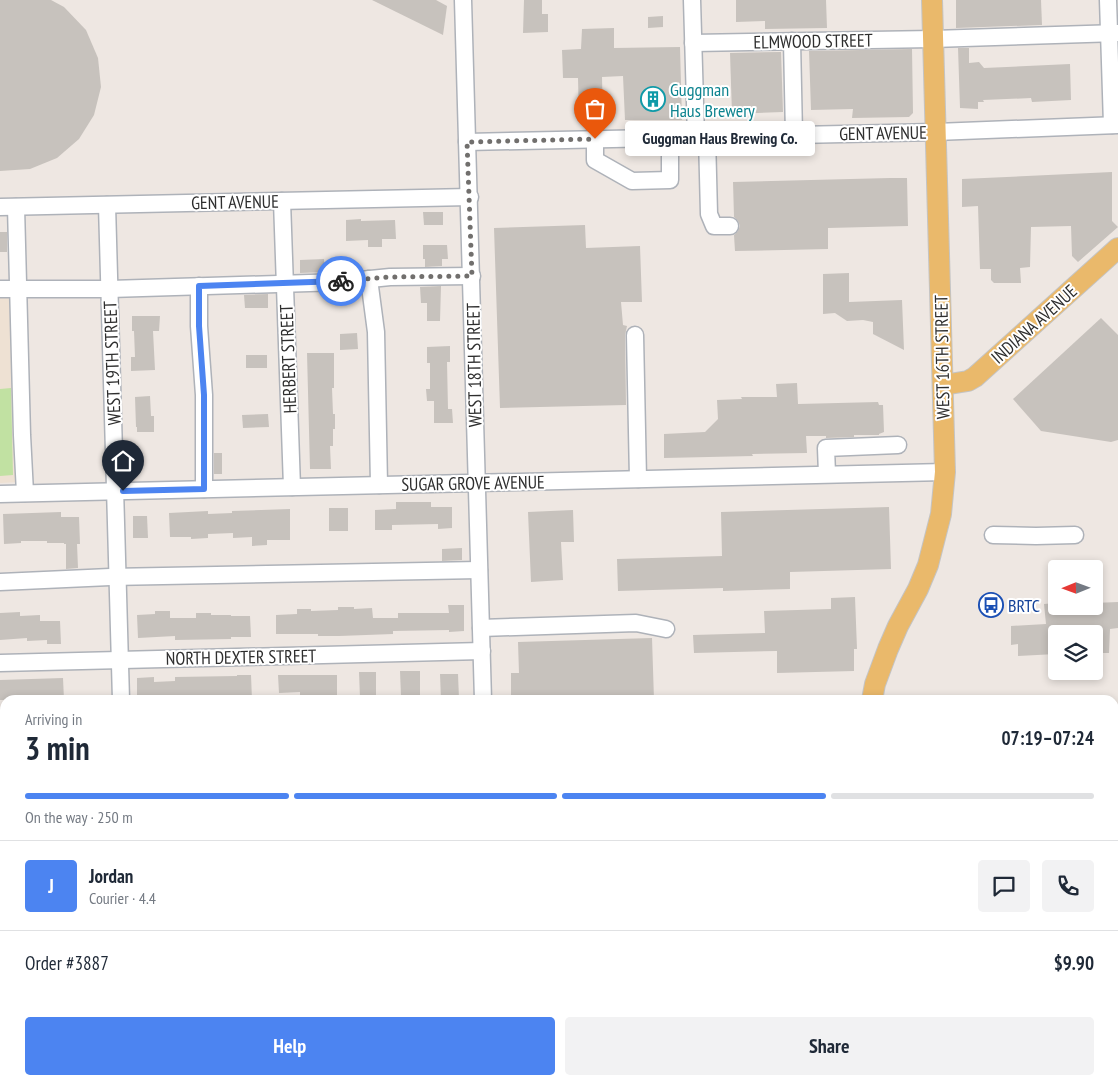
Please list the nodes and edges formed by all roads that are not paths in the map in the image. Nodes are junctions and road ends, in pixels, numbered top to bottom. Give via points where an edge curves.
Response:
1 (464, 0) edge
2 (692, 0) edge
3 (932, 0) edge
4 (1108, 0) edge
5 (1114, 33) edge
6 (933, 39) junction
7 (792, 41) junction
8 (693, 43) junction
9 (1115, 125) edge
10 (936, 132) junction
11 (794, 135) junction
12 (702, 137) junction
13 (670, 138) junction
14 (595, 139) junction
15 (467, 142) junction
16 (470, 197) junction
17 (282, 201) junction
18 (107, 205) junction
19 (8, 207) edge
20 (730, 226) dead end
21 (1118, 248) edge
22 (472, 276) junction
23 (369, 279) junction
24 (285, 283) junction
25 (199, 286) junction
26 (0, 289) edge
27 (18, 289) junction
28 (110, 289) junction
29 (635, 335) dead end
30 (943, 384) junction
31 (898, 445) dead end
32 (945, 472) junction
33 (827, 474) junction
34 (638, 479) junction
35 (477, 483) junction
36 (379, 485) junction
37 (292, 487) junction
38 (204, 489) junction
39 (116, 491) junction
40 (25, 493) junction
41 (0, 494) edge
42 (993, 535) dead end
43 (1075, 535) dead end
44 (480, 570) junction
45 (118, 577) junction
46 (0, 582) edge
47 (481, 628) junction
48 (666, 629) dead end
49 (482, 652) junction
50 (120, 660) junction
51 (0, 663) edge
52 (122, 695) edge
53 (483, 695) edge
54 (873, 695) edge

1 - 15 street, WEST 18TH STREET
2 - 8 street
3 - 6 main road, WEST 16TH STREET
4 - 5 street
5 - 6 street, ELMWOOD STREET
5 - 9 street
6 - 7 street, ELMWOOD STREET
6 - 10 main road, WEST 16TH STREET
7 - 8 street, ELMWOOD STREET
7 - 11 street
8 - 12 street
9 - 10 street, GENT AVENUE
10 - 11 street, GENT AVENUE
10 - 30 main road, WEST 16TH STREET
11 - 12 street, GENT AVENUE
12 - 13 street, GENT AVENUE
12 - 20 street via 710,214 714,226
13 - 14 street, GENT AVENUE
13 - 14 street via 670,180 632,181 595,160
14 - 15 street, GENT AVENUE
15 - 16 street, WEST 18TH STREET
16 - 17 street, GENT AVENUE
16 - 22 street, WEST 18TH STREET
17 - 18 street, GENT AVENUE
17 - 24 street, HERBERT STREET
18 - 19 street, GENT AVENUE
18 - 28 street, WEST 19TH STREET
19 - 27 street
21 - 30 main road, INDIANA AVENUE via 974,378
22 - 23 street
22 - 35 street, WEST 18TH STREET
23 - 24 street
23 - 36 street via 376,332
24 - 25 street
24 - 37 street, HERBERT STREET
25 - 28 street
25 - 38 street
26 - 27 street
27 - 28 street
27 - 40 street
28 - 39 street, WEST 19TH STREET
29 - 34 street
30 - 32 main road, WEST 16TH STREET
31 - 33 street via 826,448
32 - 33 street, SUGAR GROVE AVENUE
32 - 54 main road, WEST 16TH STREET via 943,504 932,555 888,649
33 - 34 street, SUGAR GROVE AVENUE
34 - 35 street, SUGAR GROVE AVENUE
35 - 36 street, SUGAR GROVE AVENUE
35 - 44 street, WEST 18TH STREET
36 - 37 street, SUGAR GROVE AVENUE
37 - 38 street, SUGAR GROVE AVENUE
38 - 39 street, SUGAR GROVE AVENUE
39 - 40 street, SUGAR GROVE AVENUE
39 - 45 street, WEST 19TH STREET
40 - 41 street, SUGAR GROVE AVENUE
42 - 43 street
44 - 45 street
44 - 47 street, WEST 18TH STREET
45 - 46 street
45 - 50 street, WEST 19TH STREET
47 - 48 street via 636,623
47 - 49 street, WEST 18TH STREET
49 - 50 street, NORTH DEXTER STREET
49 - 53 street, WEST 18TH STREET
50 - 51 street, NORTH DEXTER STREET
50 - 52 street, WEST 19TH STREET

